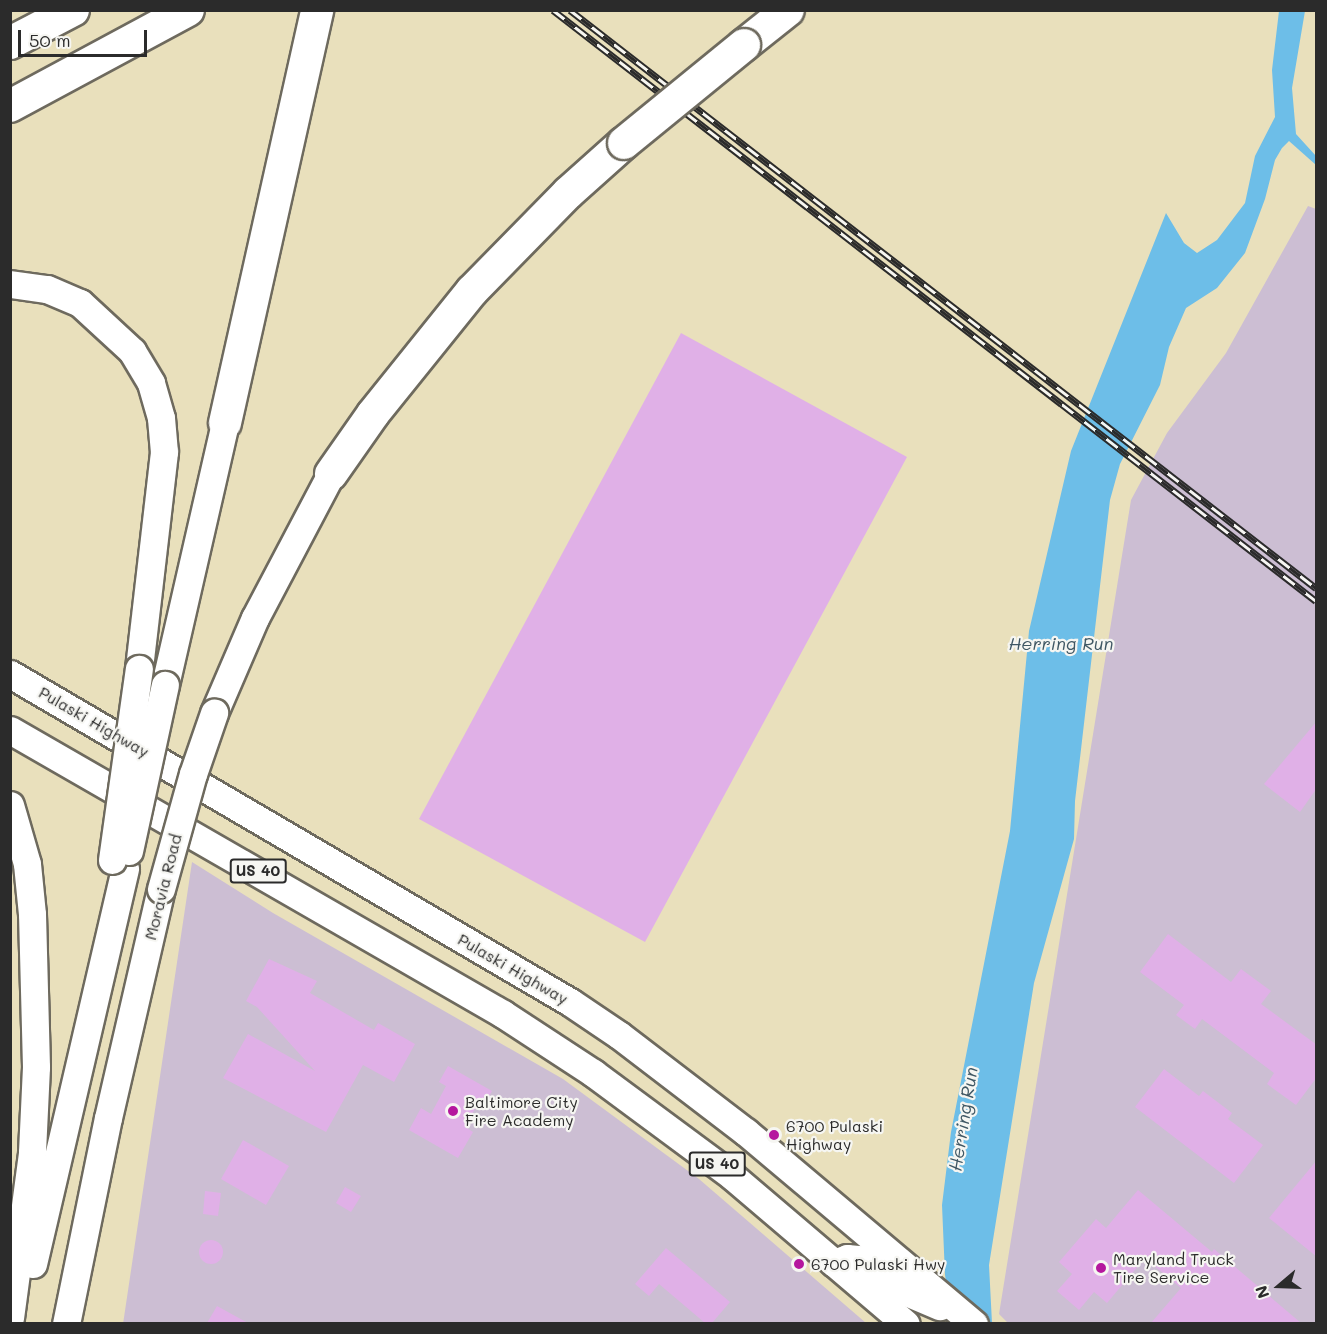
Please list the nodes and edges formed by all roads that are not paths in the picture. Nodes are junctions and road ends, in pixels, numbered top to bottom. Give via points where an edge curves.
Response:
1 (73, 10) edge
2 (188, 10) edge
3 (317, 10) edge
4 (788, 10) edge
5 (10, 43) edge
6 (10, 106) edge
7 (10, 284) edge
8 (225, 423) joint
9 (332, 474) joint
10 (10, 658) edge
11 (10, 674) edge
12 (10, 730) edge
13 (138, 747) junction
14 (10, 805) edge
15 (118, 864) junction
16 (834, 1263) junction
17 (922, 1290) junction
18 (966, 1317) edge
19 (10, 1318) edge
20 (20, 1323) edge
21 (66, 1323) edge
22 (906, 1323) edge

1 - 5 highway
2 - 6 highway
3 - 8 highway
4 - 9 highway, bridge via 568,193 472,291 373,414
7 - 15 main road, bridge via 47,290 80,303 132,351 151,383 162,418 164,452
8 - 15 main road, bridge via 165,685
9 - 21 main road, Moravia Road, bridge via 255,618 214,713 193,774 161,889 108,1118
10 - 13 main road
11 - 13 main road, Pulaski Highway / US 40
12 - 16 main road, US 40 via 503,1014 672,1129
13 - 17 main road, Pulaski Highway / US 40 via 619,1035 755,1138
14 - 19 main road via 27,864 32,914 36,1067 32,1154
15 - 20 main road via 96,985
16 - 17 main road via 858,1259
16 - 22 main road, US 40
17 - 18 main road, Pulaski Highway / US 40

